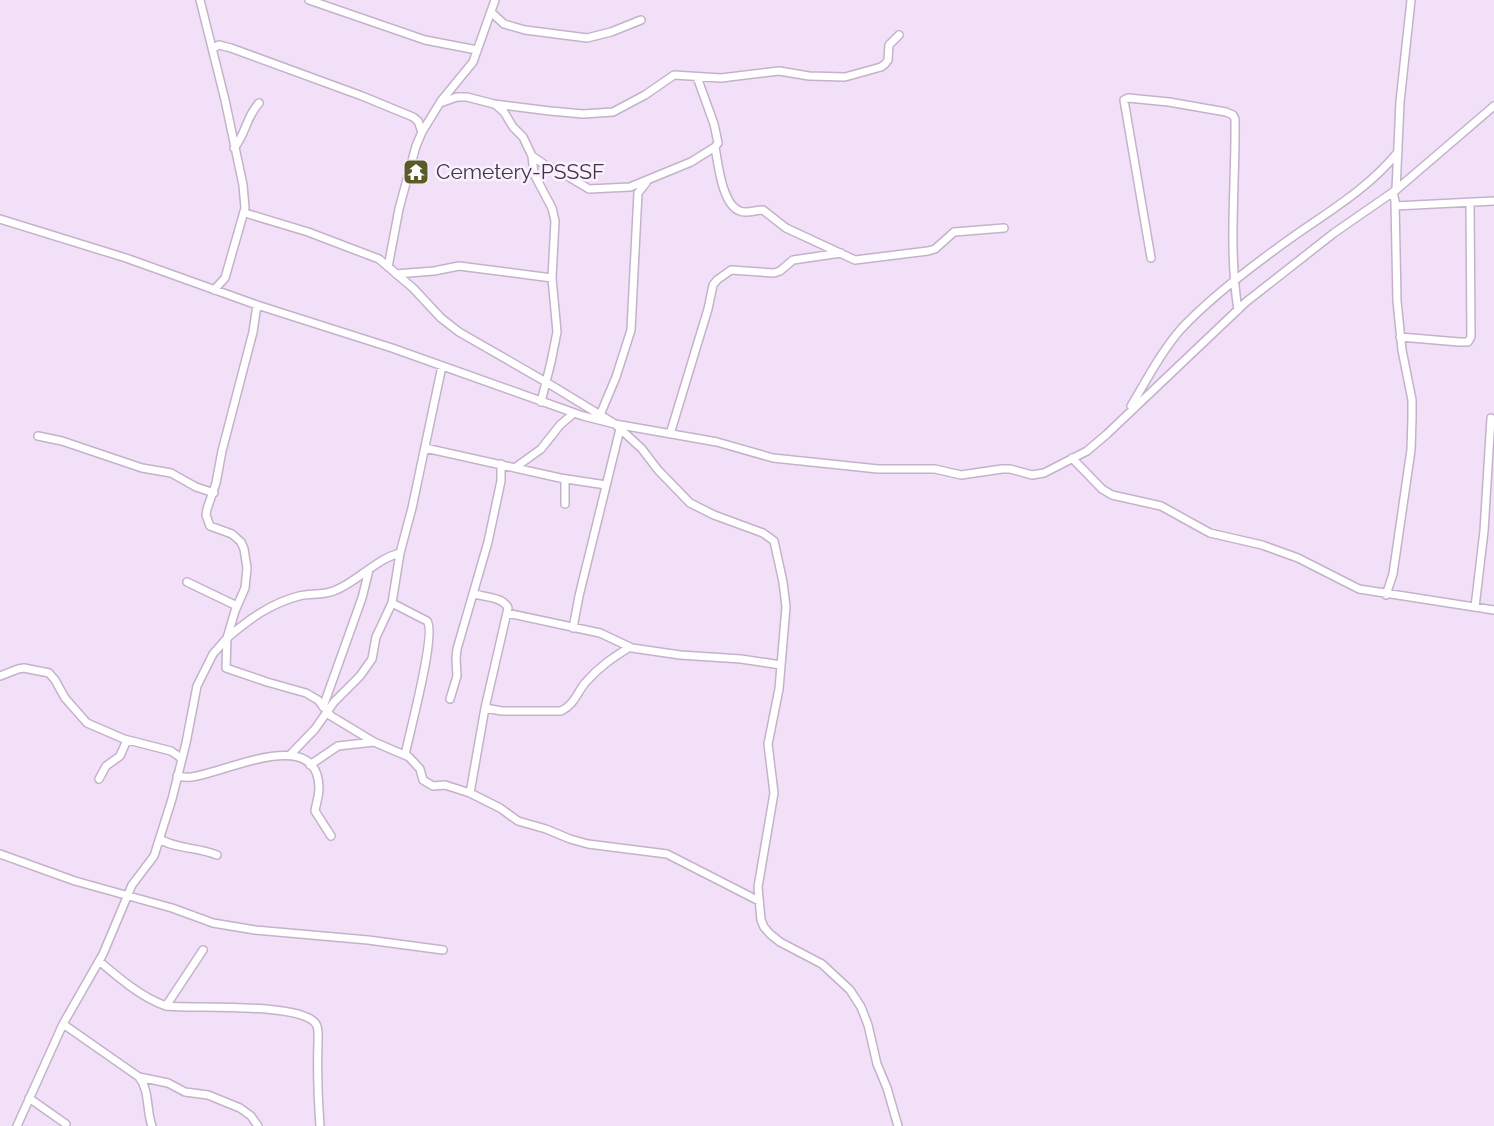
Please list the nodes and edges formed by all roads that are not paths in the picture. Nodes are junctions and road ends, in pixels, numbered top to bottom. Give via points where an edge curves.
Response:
1 (200, 0) edge
2 (309, 0) edge
3 (495, 0) edge
4 (1411, 0) edge
5 (491, 12) junction
6 (641, 20) dead end
7 (899, 35) dead end
8 (213, 48) junction
9 (477, 50) junction
10 (697, 77) junction
11 (259, 103) dead end
12 (440, 103) junction
13 (494, 104) junction
14 (1494, 106) edge
15 (422, 132) junction
16 (715, 147) junction
17 (234, 148) junction
18 (1398, 152) junction
19 (532, 156) junction
20 (647, 181) junction
21 (1394, 191) junction
22 (1494, 201) edge
23 (1470, 203) junction
24 (1395, 206) junction
25 (245, 213) junction
26 (0, 219) edge
27 (1004, 228) dead end
28 (841, 253) junction
29 (1151, 258) dead end
30 (388, 267) junction
31 (396, 274) junction
32 (552, 278) junction
33 (1235, 281) junction
34 (214, 290) junction
35 (257, 305) junction
36 (1238, 310) junction
37 (1400, 337) junction
38 (442, 366) junction
39 (546, 382) junction
40 (540, 402) junction
41 (574, 413) junction
42 (600, 415) junction
43 (1125, 416) junction
44 (1491, 418) dead end
45 (617, 427) junction
46 (670, 434) junction
47 (38, 436) dead end
48 (425, 448) junction
49 (1072, 458) junction
50 (501, 464) junction
51 (516, 467) junction
52 (565, 479) junction
53 (606, 485) junction
54 (214, 493) junction
55 (566, 504) dead end
56 (400, 553) junction
57 (369, 570) junction
58 (187, 582) dead end
59 (474, 594) junction
60 (1386, 595) junction
61 (392, 603) junction
62 (237, 606) junction
63 (1476, 607) junction
64 (1494, 610) edge
65 (507, 613) junction
66 (573, 628) junction
67 (227, 639) junction
68 (630, 647) junction
69 (781, 665) junction
70 (0, 676) edge
71 (450, 699) dead end
72 (485, 708) junction
73 (324, 709) junction
74 (127, 740) junction
75 (374, 742) junction
76 (290, 755) junction
77 (405, 755) junction
78 (181, 758) junction
79 (310, 765) junction
80 (177, 776) junction
81 (99, 779) dead end
82 (470, 793) junction
83 (331, 837) dead end
84 (160, 839) junction
85 (0, 854) edge
86 (217, 855) dead end
87 (127, 897) junction
88 (759, 902) junction
89 (203, 950) dead end
90 (443, 950) dead end
91 (99, 961) junction
92 (166, 1006) junction
93 (63, 1024) junction
94 (139, 1077) junction
95 (29, 1098) junction
96 (66, 1124) dead end
97 (17, 1126) edge
98 (152, 1126) edge
99 (258, 1126) edge
100 (320, 1126) edge
101 (898, 1126) edge

1 - 8 street
2 - 9 street via 425,40
3 - 5 street
4 - 18 street
5 - 6 street via 498,21 514,27 587,38
5 - 9 street
7 - 10 street via 889,45 885,64 858,74 822,77 779,71 730,78
8 - 15 street via 231,48 362,96 413,117
8 - 17 street
9 - 12 street via 473,62
10 - 13 street via 675,75 612,112 572,113
10 - 16 street via 714,124 718,143
11 - 17 street via 250,113
12 - 13 street via 467,97
12 - 15 street
13 - 19 street via 523,137
14 - 21 street
15 - 30 street via 399,209
16 - 20 street
16 - 28 street via 720,176 734,208 744,212 763,210 786,228
17 - 25 street
18 - 21 street
18 - 33 street via 1347,200
19 - 20 street via 589,189 630,187
19 - 32 street via 534,174 554,213
20 - 42 street via 638,192 631,330
21 - 24 street
21 - 36 street
22 - 23 street
23 - 24 street
23 - 37 street via 1471,337 1468,342
24 - 37 street
25 - 30 street via 372,255
25 - 34 street via 225,278
26 - 34 street
27 - 28 street via 954,232 935,249 918,254 855,260
28 - 46 street via 793,260 774,273 731,270 717,280
29 - 33 street via 1124,102 1128,98 1200,107 1234,117
30 - 31 street
31 - 32 street via 459,266
31 - 39 street via 459,332
32 - 39 street via 556,332
33 - 36 street
33 - 43 street via 1180,330
34 - 35 street
35 - 38 street
35 - 54 street
36 - 43 street
37 - 60 street via 1412,418 1393,574
38 - 40 street
38 - 48 street
39 - 40 street
39 - 42 street
40 - 41 street
41 - 45 street
41 - 51 street via 541,449
42 - 45 street
43 - 49 street via 1087,451
44 - 63 street
45 - 46 street
45 - 53 street
45 - 69 street via 642,448 690,503 774,541 786,607
46 - 49 street via 773,458 878,469 935,469 961,475 1010,469 1038,474
47 - 54 street via 171,473
48 - 50 street
48 - 56 street
49 - 60 street via 1112,495 1161,506 1210,533 1262,545 1298,558 1359,590
50 - 51 street
50 - 59 street via 501,481
51 - 52 street
52 - 53 street
52 - 55 street
53 - 66 street
54 - 62 street via 206,515 210,526 237,537 244,549 247,580
56 - 57 street
56 - 61 street
57 - 67 street via 336,590 298,596 261,612
57 - 73 street
58 - 62 street
59 - 65 street via 506,604
59 - 71 street via 458,649 458,676
60 - 63 street
61 - 73 street via 376,637 371,661
61 - 77 street via 431,626
62 - 67 street
63 - 64 street
65 - 66 street
65 - 72 street
66 - 68 street via 600,633
67 - 73 street via 225,664 229,670 306,693
67 - 78 street via 213,654 197,686
68 - 69 street
68 - 72 street via 601,666 567,709
69 - 88 street via 768,744 774,793 758,887
70 - 74 street via 24,668 49,674 87,723
72 - 82 street
73 - 75 street
73 - 76 street via 315,729
74 - 78 street via 171,751
74 - 81 street via 120,756 106,766
75 - 77 street
75 - 79 street via 338,746
76 - 79 street
76 - 80 street via 247,761 194,777
77 - 82 street via 420,769 424,781
78 - 80 street
79 - 83 street via 319,787 315,811
80 - 84 street
82 - 88 street via 518,821 570,839 667,854
84 - 86 street
84 - 87 street via 154,856 137,875
85 - 87 street
87 - 90 street via 213,923
87 - 91 street
88 - 101 street via 764,927 770,934 830,970 861,1007
89 - 92 street
91 - 92 street via 135,989
91 - 93 street
92 - 100 street via 250,1008 310,1019 318,1033 316,1082
93 - 94 street
93 - 95 street
94 - 98 street via 146,1091
94 - 99 street via 208,1095 240,1108
95 - 96 street
95 - 97 street

